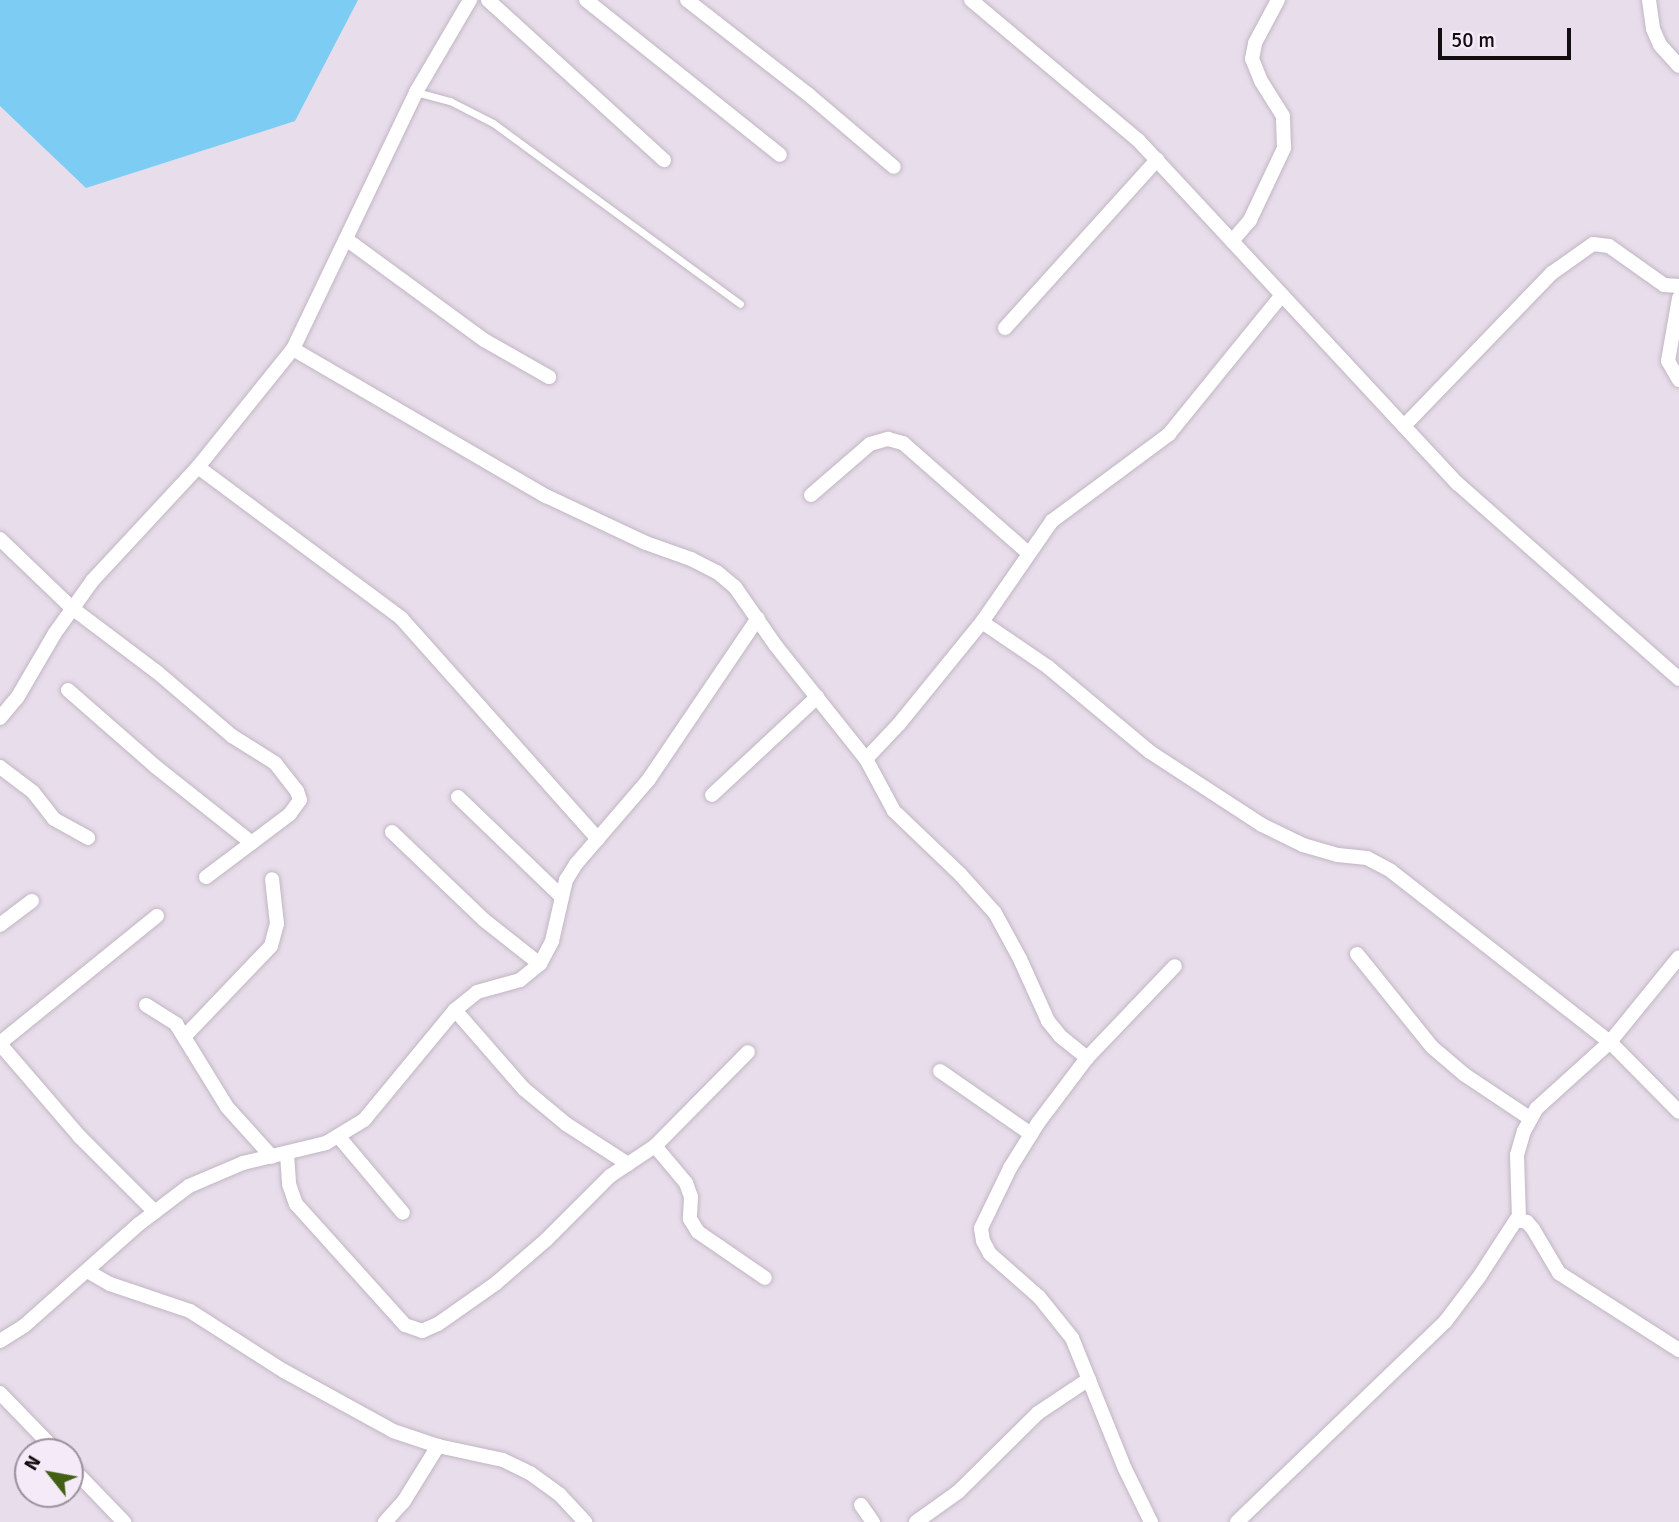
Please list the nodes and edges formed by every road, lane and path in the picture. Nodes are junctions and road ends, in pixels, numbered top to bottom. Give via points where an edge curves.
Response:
1 (470, 0) edge
2 (488, 0) edge
3 (586, 0) edge
4 (687, 0) edge
5 (971, 0) edge
6 (1278, 0) edge
7 (1649, 0) edge
8 (1679, 66) edge
9 (416, 92) junction
10 (780, 155) dead end
11 (664, 160) dead end
12 (1157, 160) junction
13 (894, 167) dead end
14 (346, 239) junction
15 (1232, 241) junction
16 (1679, 286) edge
17 (1282, 295) junction
18 (1679, 298) edge
19 (740, 304) dead end
20 (1005, 328) dead end
21 (293, 349) junction
22 (549, 377) dead end
23 (1679, 380) edge
24 (1404, 426) junction
25 (198, 467) junction
26 (811, 495) dead end
27 (0, 539) edge
28 (1028, 553) junction
29 (72, 608) junction
30 (758, 618) junction
31 (982, 622) junction
32 (1679, 679) edge
33 (68, 690) dead end
34 (817, 697) junction
35 (0, 718) edge
36 (866, 759) junction
37 (0, 768) edge
38 (712, 795) dead end
39 (458, 797) dead end
40 (392, 832) dead end
41 (88, 838) dead end
42 (597, 839) junction
43 (252, 843) junction
44 (206, 877) dead end
45 (272, 880) dead end
46 (561, 896) junction
47 (32, 901) dead end
48 (157, 916) dead end
49 (0, 925) edge
50 (1357, 954) dead end
51 (1679, 957) edge
52 (540, 964) junction
53 (1175, 966) dead end
54 (146, 1004) dead end
55 (455, 1010) junction
56 (185, 1036) junction
57 (1610, 1042) junction
58 (0, 1044) edge
59 (748, 1052) dead end
60 (1087, 1058) junction
61 (940, 1071) dead end
62 (1679, 1112) edge
63 (1531, 1119) junction
64 (1031, 1134) junction
65 (339, 1137) junction
66 (655, 1146) junction
67 (287, 1154) junction
68 (272, 1157) junction
69 (628, 1164) junction
70 (155, 1212) junction
71 (403, 1213) dead end
72 (1519, 1219) junction
73 (89, 1272) junction
74 (765, 1279) dead end
75 (0, 1341) edge
76 (1679, 1350) edge
77 (1088, 1379) junction
78 (0, 1393) edge
79 (43, 1438) edge
80 (438, 1446) junction
81 (84, 1481) edge
82 (861, 1505) dead end
83 (124, 1522) edge
84 (385, 1522) edge
85 (585, 1522) edge
86 (873, 1522) edge
87 (916, 1522) edge
88 (1151, 1522) edge
89 (1237, 1522) edge

1 - 9 street
2 - 11 street
3 - 10 street
4 - 13 street
5 - 12 street
6 - 15 street via 1255,43 1252,59 1283,116 1284,148 1250,220
7 - 8 street via 1660,45
9 - 14 street
9 - 19 lane via 450,101 493,123
12 - 15 street
12 - 20 street
14 - 21 street
14 - 22 street via 484,340
15 - 17 street
16 - 24 street via 1653,279 1609,246 1593,244 1552,273
17 - 24 street
17 - 28 street via 1169,434 1052,522
18 - 23 street via 1668,361
21 - 25 street
21 - 30 street via 546,496 717,572
24 - 32 street via 1458,484
25 - 29 street
25 - 42 street via 401,618
26 - 28 street via 870,444 888,439 903,443
27 - 29 street
28 - 31 street
29 - 35 street
29 - 43 street via 232,736 275,763 287,777 297,791 297,807
30 - 34 street
30 - 42 street via 649,779
31 - 36 street
31 - 57 street via 1048,667 1150,752 1262,825 1303,845 1367,858 1391,871
33 - 43 street
34 - 36 street
34 - 38 street
36 - 60 street via 894,811 995,913 1048,1021
37 - 41 street via 33,792 54,819
39 - 46 street
40 - 52 street via 484,920
42 - 46 street via 576,864
43 - 44 street
45 - 56 street via 277,924 271,946
46 - 52 street via 552,941
47 - 49 street
48 - 58 street
50 - 63 street via 1432,1047
51 - 57 street
52 - 55 street via 520,980 477,992
53 - 60 street
54 - 56 street via 176,1024
55 - 65 street via 380,1103
55 - 69 street via 524,1089 566,1124
56 - 68 street via 227,1107
57 - 62 street
57 - 63 street via 1537,1108
58 - 70 street via 80,1137
59 - 66 street
60 - 64 street
61 - 64 street
63 - 72 street via 1517,1155
64 - 77 street via 987,1212 982,1241 990,1255 1039,1297 1072,1338
65 - 67 street
65 - 71 street
66 - 69 street
66 - 74 street via 690,1190 690,1219 698,1232
67 - 68 street
67 - 69 street via 289,1184 304,1214 405,1325 422,1331 495,1284
68 - 70 street via 243,1163 188,1186
70 - 73 street
72 - 76 street via 1538,1236 1559,1273
72 - 89 street via 1445,1322
73 - 75 street
73 - 80 street via 110,1284 183,1307 369,1418
77 - 87 street via 1038,1413 958,1492
77 - 88 street
78 - 79 street
80 - 84 street via 404,1501
80 - 85 street via 479,1453 530,1473 560,1495
81 - 83 street
82 - 86 street

